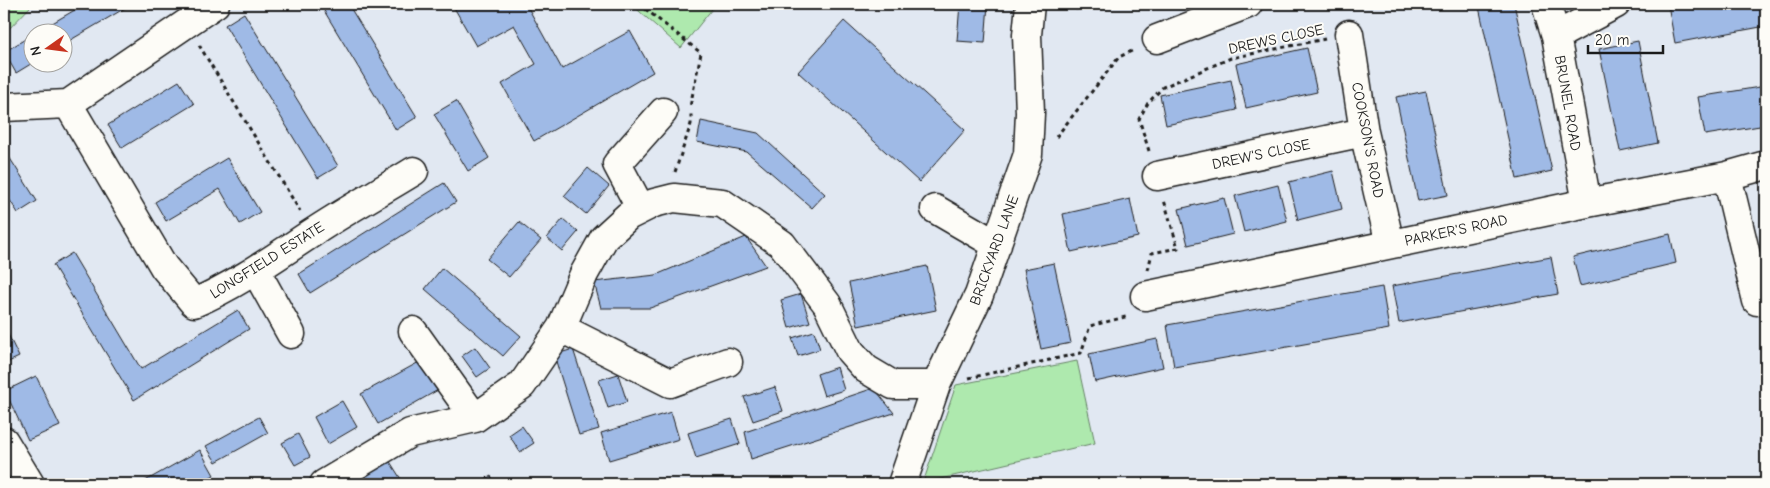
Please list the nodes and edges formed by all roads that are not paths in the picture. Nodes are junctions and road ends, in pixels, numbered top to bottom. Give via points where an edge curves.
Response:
1 (215, 4) edge
2 (1030, 4) edge
3 (1248, 4) edge
4 (1546, 4) edge
5 (1616, 4) edge
6 (1349, 34) road end
7 (1556, 36) junction
8 (1157, 38) road end
9 (68, 104) junction
10 (4, 107) edge
11 (663, 112) dead end
12 (1364, 132) junction
13 (1766, 165) edge
14 (414, 171) dead end
15 (1157, 176) road end
16 (1727, 176) junction
17 (1587, 203) junction
18 (641, 209) junction
19 (935, 209) dead end
20 (1390, 244) junction
21 (997, 245) junction
22 (256, 271) junction
23 (1146, 285) road end
24 (1757, 301) dead end
25 (561, 328) junction
26 (413, 331) dead end
27 (291, 334) dead end
28 (728, 362) dead end
29 (936, 385) junction
30 (475, 418) junction
31 (4, 442) edge
32 (30, 484) edge
33 (324, 484) edge
34 (902, 484) edge

1 - 9 street
2 - 21 street, BRICKYARD LANE via 1028,154
3 - 8 street
4 - 7 street, BRUNEL ROAD
5 - 7 street
6 - 12 street, COOKSON'S ROAD
7 - 17 street, BRUNEL ROAD
9 - 10 street
9 - 22 street, LONGFIELD ESTATE via 164,267 194,303
11 - 18 street via 617,164
12 - 15 street, DREW'S CLOSE
12 - 20 street, COOKSON'S ROAD
13 - 16 street, PARKER'S ROAD
14 - 22 street, LONGFIELD ESTATE
16 - 17 street, PARKER'S ROAD
16 - 24 street
17 - 20 street, PARKER'S ROAD
18 - 25 street via 628,216 604,238 584,274
18 - 29 street via 674,198 722,202 782,244 827,304 850,351 866,369 893,385
19 - 21 street
20 - 23 street, PARKER'S ROAD
21 - 29 street, BRICKYARD LANE via 978,295
22 - 27 street
25 - 28 street via 670,382
25 - 30 street via 522,385
26 - 30 street
29 - 34 street, BRICKYARD LANE
30 - 33 street via 410,433
31 - 32 street

